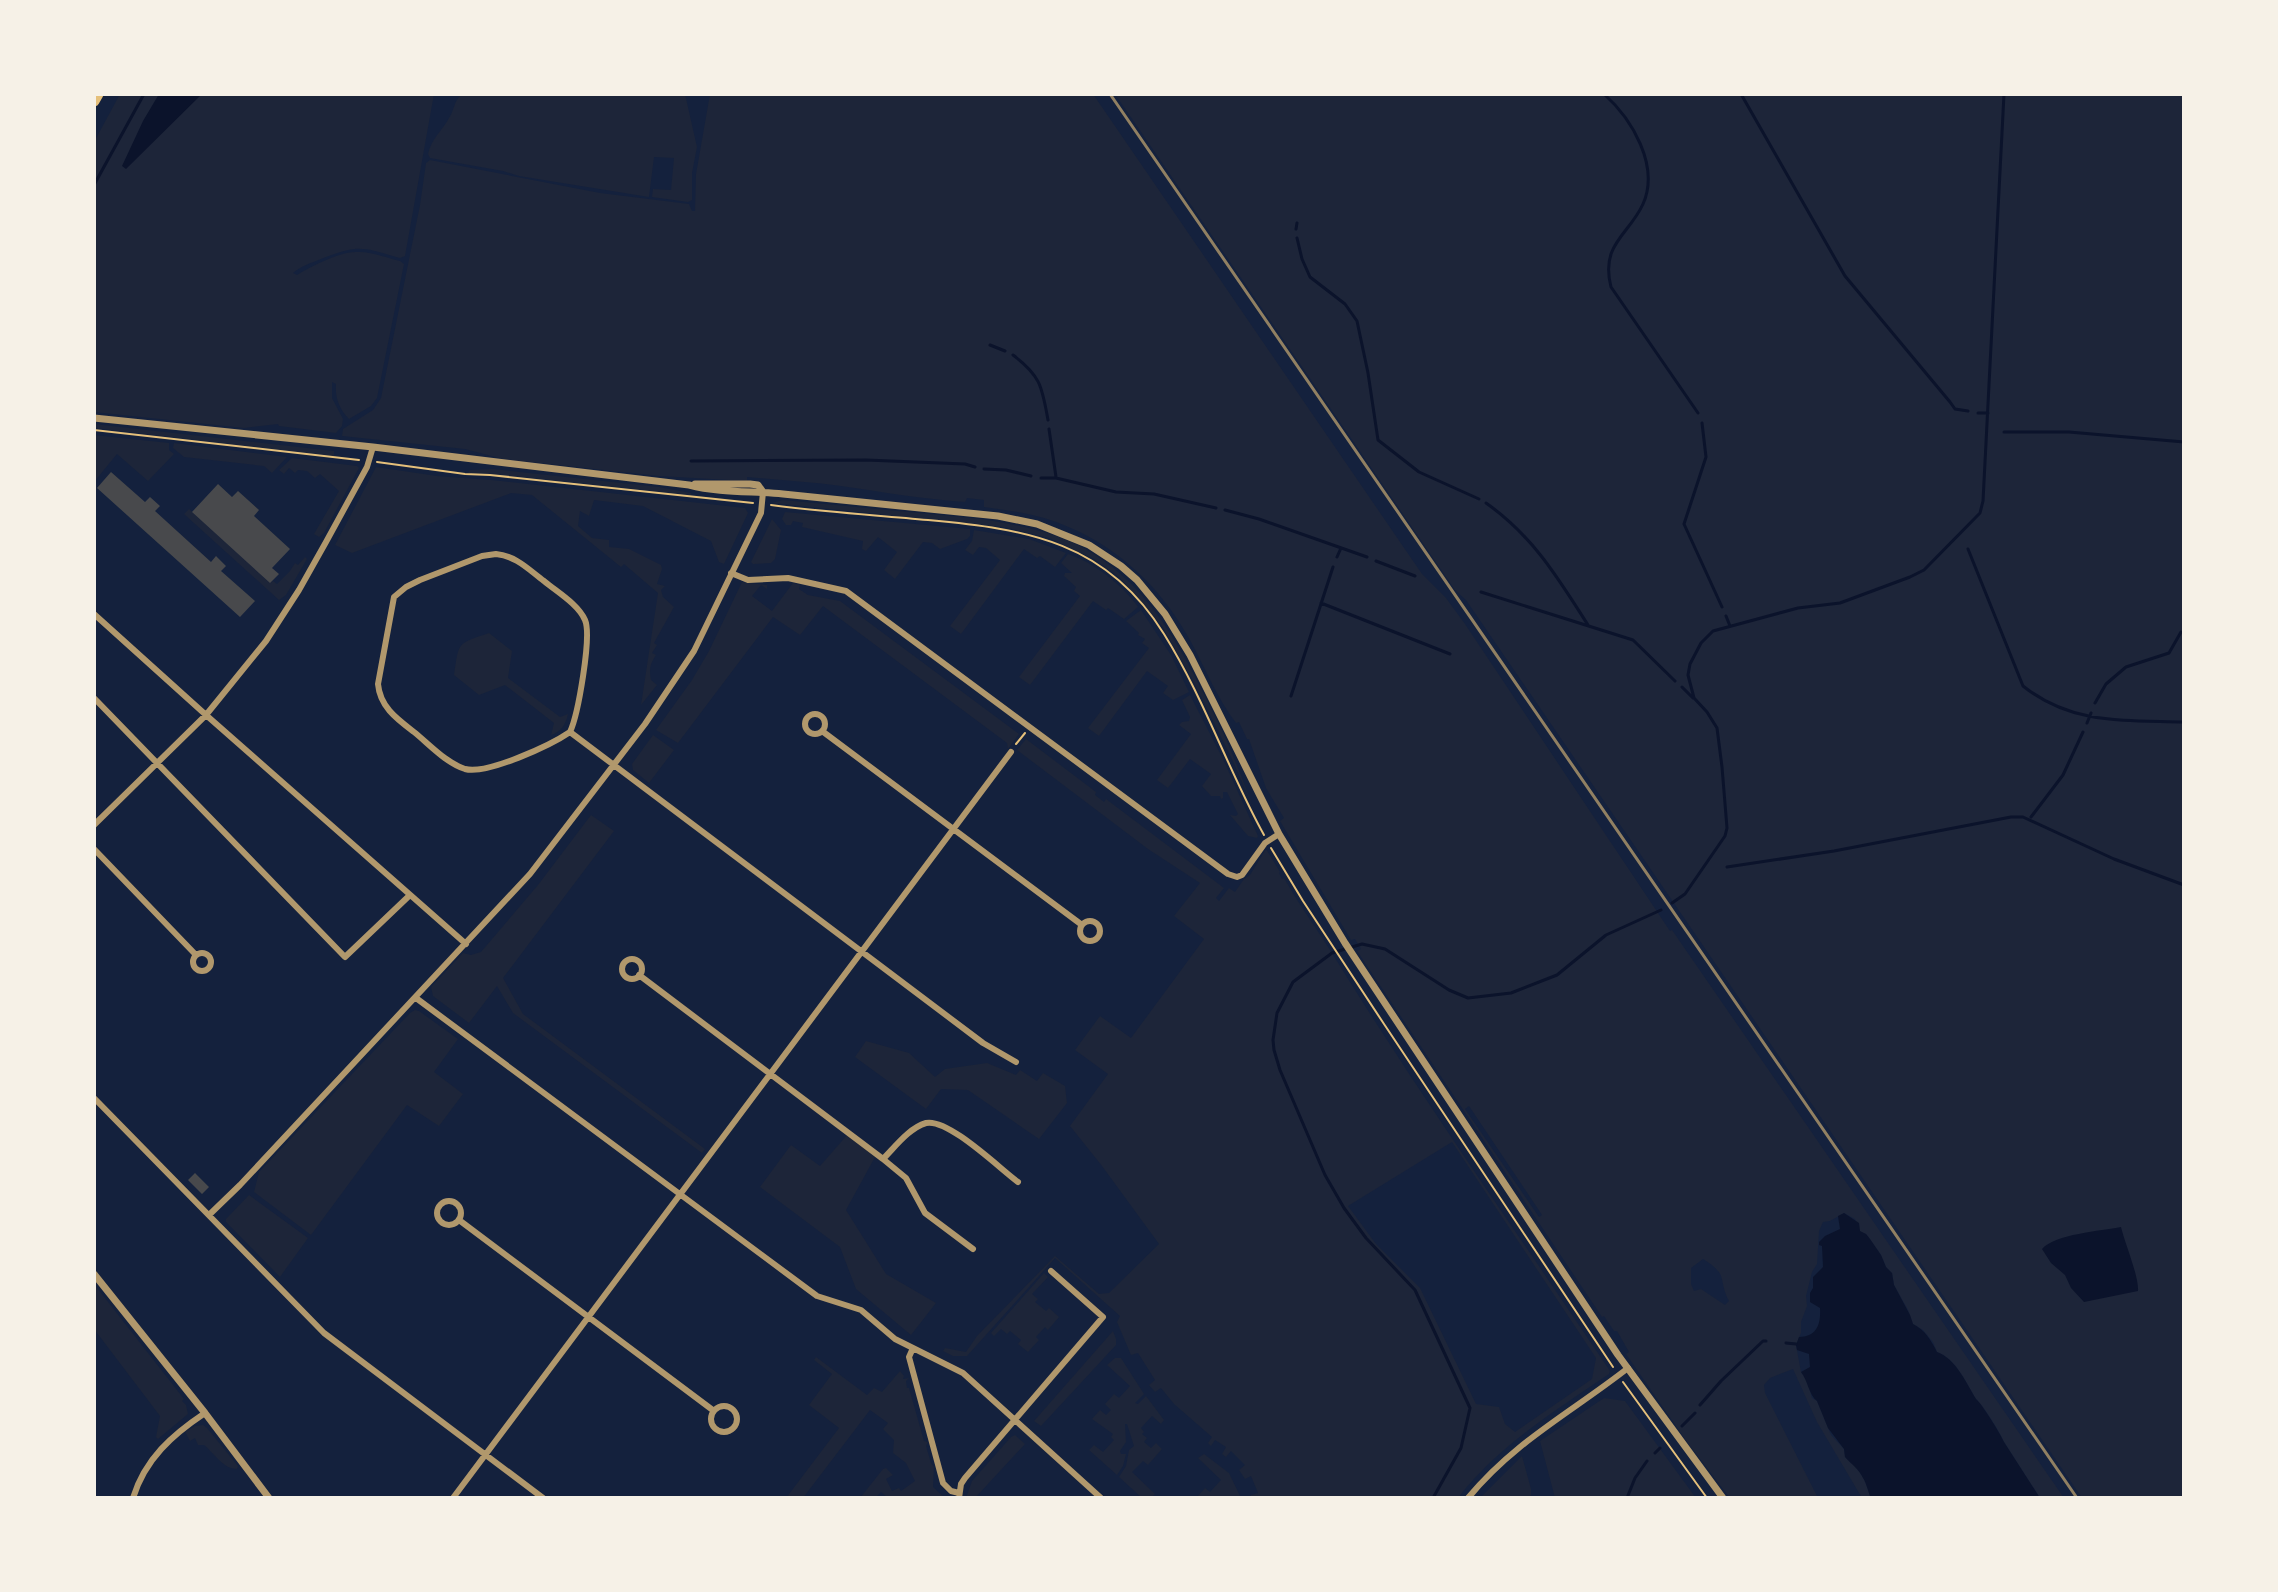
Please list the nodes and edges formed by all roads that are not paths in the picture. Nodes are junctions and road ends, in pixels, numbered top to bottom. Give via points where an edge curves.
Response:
1 (98, 94) edge
2 (94, 101) edge
3 (94, 418) edge
4 (373, 447) junction
5 (763, 492) junction
6 (731, 573) junction
7 (94, 614) edge
8 (94, 698) edge
9 (206, 715) junction
10 (822, 731) dead end
11 (570, 732) junction
12 (1011, 752) road end
13 (158, 763) junction
14 (612, 765) junction
15 (94, 825) edge
16 (953, 829) junction
17 (1279, 834) junction
18 (94, 849) edge
19 (410, 895) junction
20 (1082, 925) dead end
21 (466, 944) junction
22 (860, 951) junction
23 (196, 955) dead end
24 (639, 975) dead end
25 (416, 998) junction
26 (1016, 1062) dead end
27 (770, 1072) junction
28 (94, 1098) edge
29 (883, 1159) junction
30 (1018, 1182) dead end
31 (679, 1195) junction
32 (209, 1215) junction
33 (459, 1220) junction
34 (973, 1249) dead end
35 (1051, 1271) dead end
36 (94, 1274) edge
37 (587, 1317) junction
38 (913, 1348) junction
39 (1628, 1368) junction
40 (714, 1411) junction
41 (205, 1413) junction
42 (1016, 1419) junction
43 (486, 1454) junction
44 (959, 1496) edge
45 (133, 1498) edge
46 (269, 1498) edge
47 (453, 1498) edge
48 (543, 1498) edge
49 (1101, 1498) edge
50 (1468, 1498) edge
51 (1723, 1498) edge

1 - 2 highway
3 - 4 street
4 - 5 street
4 - 9 street via 286,611
5 - 6 street via 761,513
5 - 17 street via 1016,519 1066,534 1103,553 1152,596 1178,634
6 - 14 street via 694,651
6 - 17 street via 748,580 788,578 846,591 1228,874 1244,874
7 - 9 street
8 - 13 street
9 - 13 street
9 - 19 street
10 - 16 street
11 - 11 street via 587,627 574,606 520,562 507,555 482,556 394,597 379,694 391,714 453,763 466,769 493,767
11 - 14 street
12 - 16 street
13 - 15 street
13 - 19 street via 345,957
14 - 21 street via 530,874
14 - 22 street
16 - 20 street
16 - 22 street
17 - 39 street via 1351,953
18 - 23 street
19 - 21 street
21 - 25 street
22 - 26 street
22 - 27 street
24 - 27 street
25 - 31 street
25 - 32 street
27 - 29 street
27 - 31 street
28 - 32 street
29 - 30 street via 914,1129 940,1123
29 - 34 street via 906,1178 925,1213
31 - 37 street
31 - 38 street via 817,1296 861,1310
32 - 43 street via 324,1333
33 - 33 street via 461,1208 456,1203 439,1207 441,1222 453,1225
33 - 37 street
35 - 42 street via 1103,1317
36 - 41 street
37 - 40 street
37 - 43 street
38 - 42 street via 963,1373
38 - 44 street via 909,1357 944,1486
39 - 50 street via 1533,1435
39 - 51 street
40 - 40 street via 716,1430 732,1430 734,1410 722,1406
41 - 45 street via 153,1457
41 - 46 street
42 - 44 street via 965,1478
42 - 49 street
43 - 47 street
43 - 48 street

